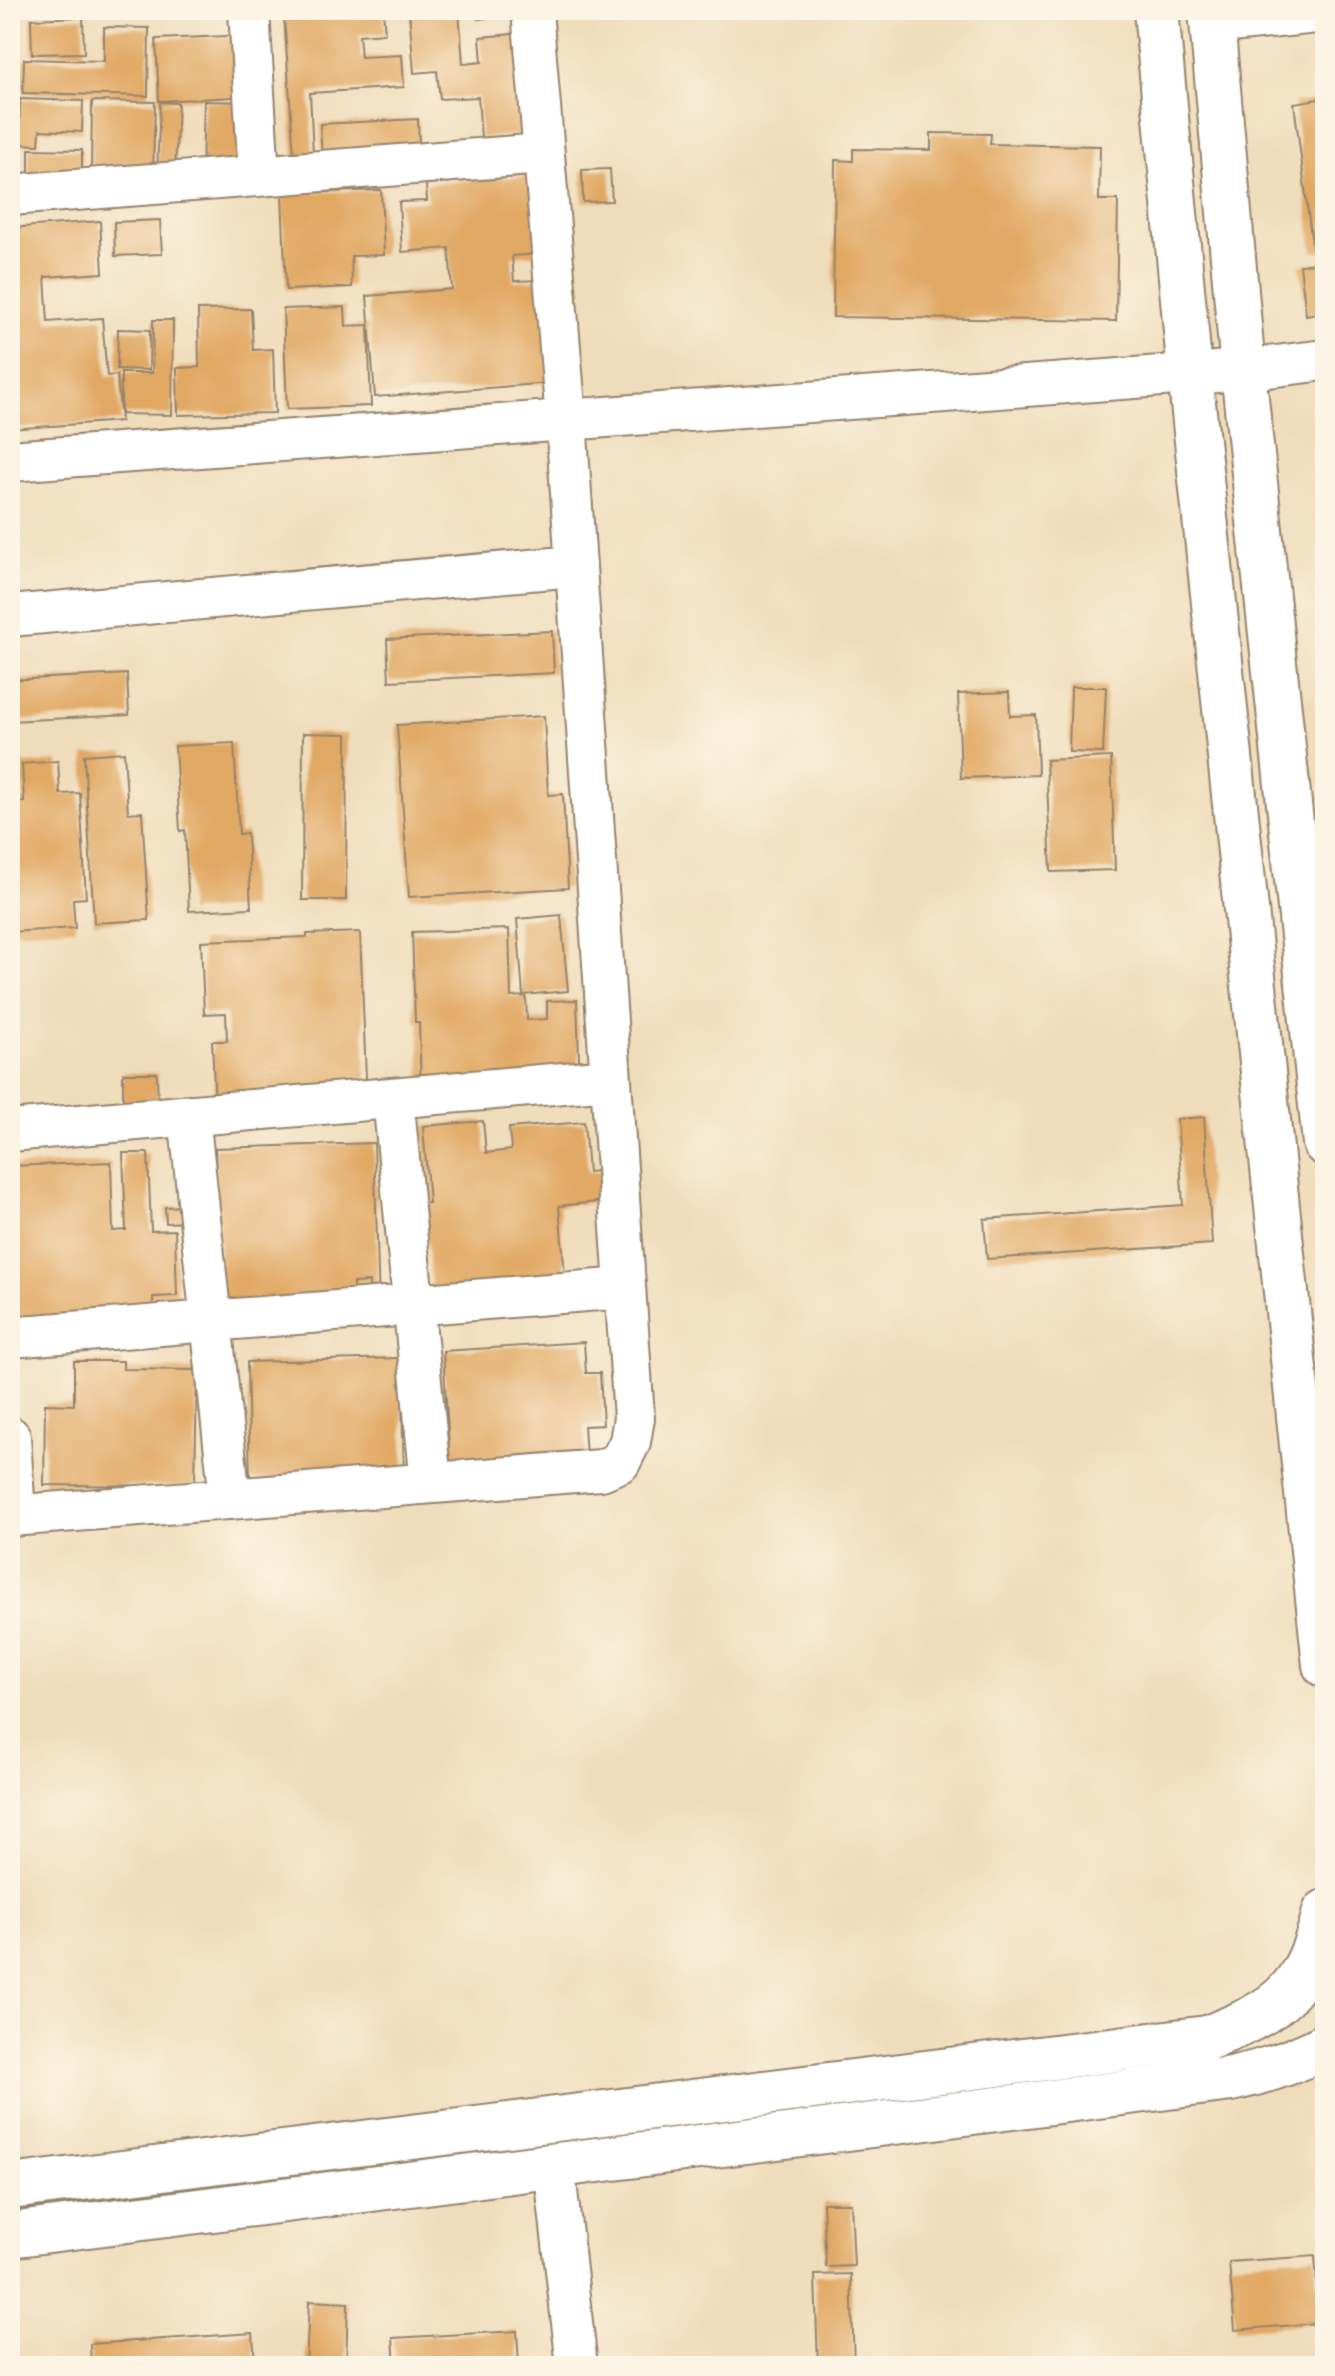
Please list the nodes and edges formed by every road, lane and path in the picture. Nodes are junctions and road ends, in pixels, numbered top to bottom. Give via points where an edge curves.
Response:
1 (249, 10) edge
2 (532, 10) edge
3 (1156, 10) edge
4 (1325, 12) edge
5 (1211, 17) edge
6 (543, 154) junction
7 (259, 176) junction
8 (10, 195) edge
9 (1325, 360) edge
10 (1243, 370) junction
11 (1190, 374) junction
12 (566, 420) junction
13 (10, 461) edge
14 (575, 566) junction
15 (10, 616) edge
16 (1313, 916) edge
17 (610, 1079) junction
18 (393, 1098) junction
19 (189, 1115) junction
20 (10, 1131) edge
21 (1325, 1143) edge
22 (624, 1288) junction
23 (415, 1305) junction
24 (211, 1321) junction
25 (10, 1337) edge
26 (10, 1437) edge
27 (431, 1483) junction
28 (230, 1499) junction
29 (12, 1516) edge
30 (1325, 1665) edge
31 (1325, 1912) edge
32 (1319, 1956) edge
33 (1325, 2046) edge
34 (554, 2165) junction
35 (10, 2187) edge
36 (10, 2235) edge
37 (577, 2366) edge

1 - 7 street
2 - 6 street
3 - 11 main road
4 - 5 street
5 - 10 main road
6 - 7 street
6 - 12 street
7 - 8 street
9 - 10 street
10 - 11 street
10 - 16 main road
11 - 12 street
11 - 30 main road
12 - 13 street
12 - 14 street
14 - 15 street
14 - 17 street
16 - 21 main road
17 - 18 street
17 - 22 street
18 - 19 street
18 - 23 street
19 - 20 street
19 - 24 street
22 - 23 street
22 - 27 street via 634,1418 620,1462 601,1470
23 - 24 street
23 - 27 street
24 - 25 street
24 - 28 street
26 - 29 street
27 - 28 street
28 - 29 street
31 - 32 main road
32 - 35 main road via 1271,2009 1207,2038
33 - 34 main road via 1296,2061 1231,2079
34 - 36 main road
34 - 37 street

